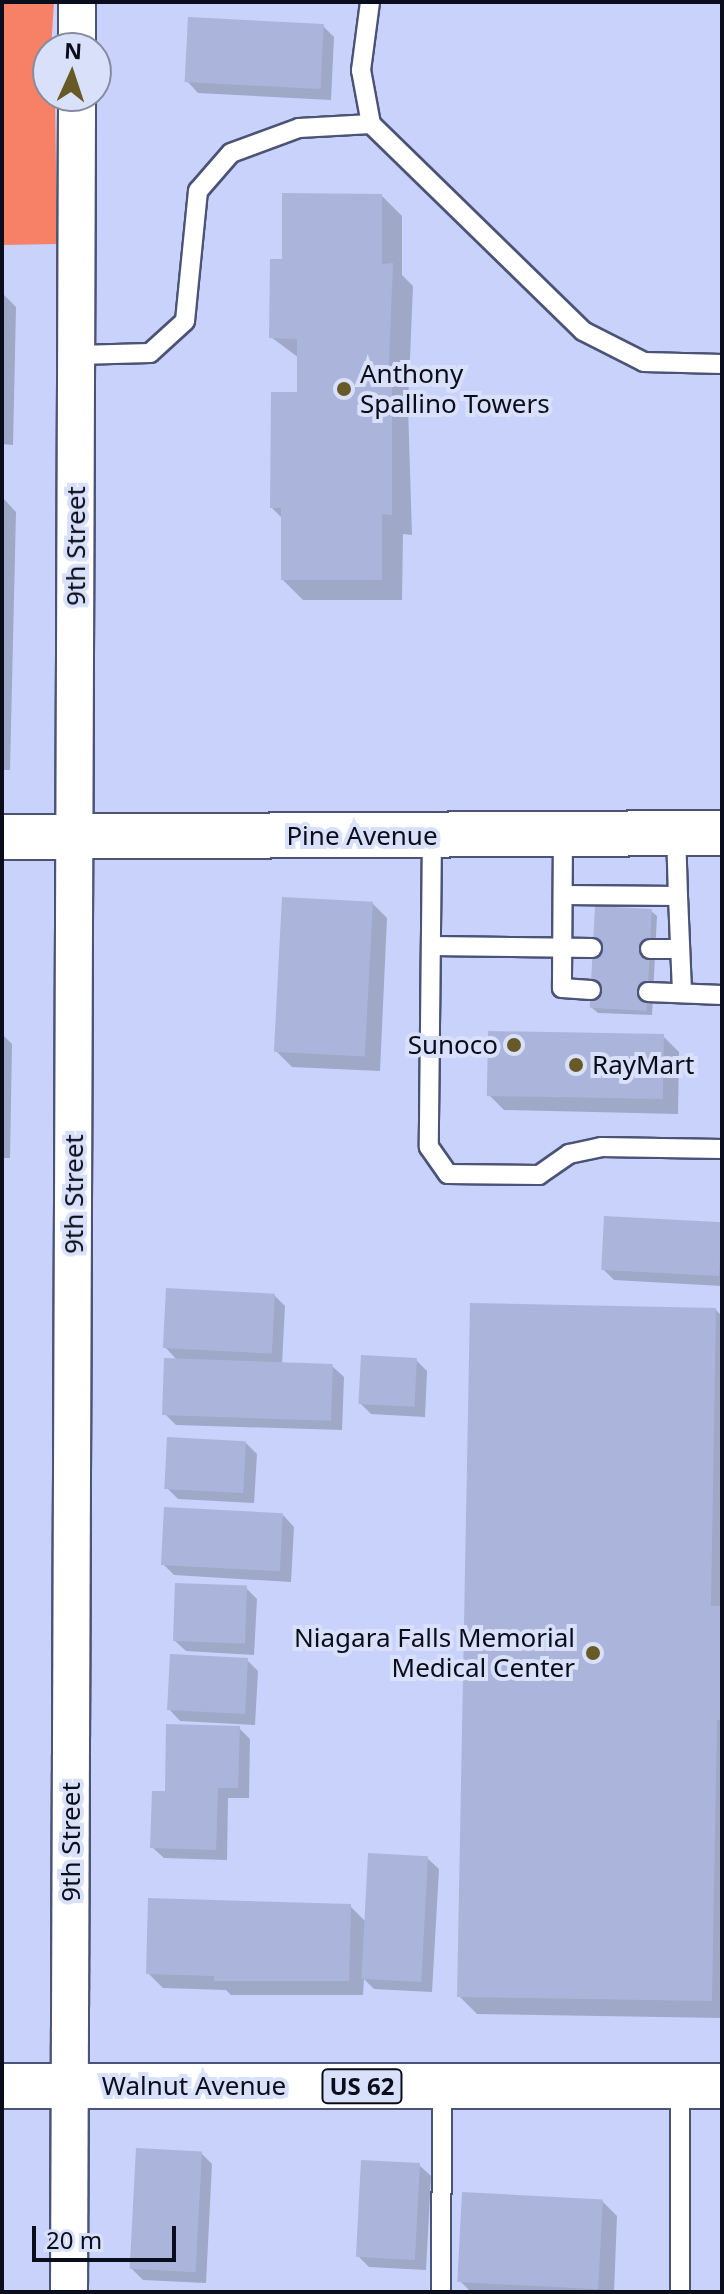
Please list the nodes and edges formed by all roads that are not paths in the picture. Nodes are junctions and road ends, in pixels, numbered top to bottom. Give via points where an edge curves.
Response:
1 (77, 2) edge
2 (370, 2) edge
3 (77, 32) edge
4 (77, 112) edge
5 (371, 124) junction
6 (77, 355) junction
7 (722, 364) edge
8 (722, 833) edge
9 (563, 834) junction
10 (676, 834) junction
11 (432, 835) junction
12 (2, 837) edge
13 (75, 837) junction
14 (564, 895) junction
15 (678, 896) junction
16 (431, 946) junction
17 (564, 946) junction
18 (592, 948) dead end
19 (650, 949) dead end
20 (680, 949) junction
21 (591, 990) dead end
22 (648, 992) dead end
23 (682, 993) junction
24 (722, 995) edge
25 (722, 1149) edge
26 (2, 2086) edge
27 (70, 2086) junction
28 (442, 2086) junction
29 (701, 2086) edge
30 (69, 2292) edge
31 (441, 2292) edge
32 (680, 2292) edge

1 - 3 street
2 - 5 lane via 361,70
4 - 6 street, 9th Street
5 - 6 lane via 299,128 231,153 198,191 185,321 150,353
5 - 7 lane via 583,331 644,362
6 - 13 street, 9th Street
8 - 10 main road, Pine Avenue
9 - 10 main road, Pine Avenue
9 - 11 main road, Pine Avenue
9 - 14 lane
10 - 15 lane
11 - 13 main road, Pine Avenue
11 - 16 lane
12 - 13 main road, Pine Avenue
13 - 27 street, 9th Street
14 - 15 lane
14 - 17 lane
15 - 20 lane
16 - 17 lane
16 - 25 lane via 429,1147 448,1174 539,1175 569,1154 601,1147
17 - 18 lane
17 - 21 lane via 562,988
19 - 20 lane
20 - 23 lane
22 - 23 lane
23 - 24 lane
26 - 27 main road, Walnut Avenue / US 62
27 - 28 main road, Walnut Avenue / US 62
27 - 30 street, 9th Street
28 - 29 main road, Walnut Avenue / US 62
28 - 31 lane
29 - 32 lane

